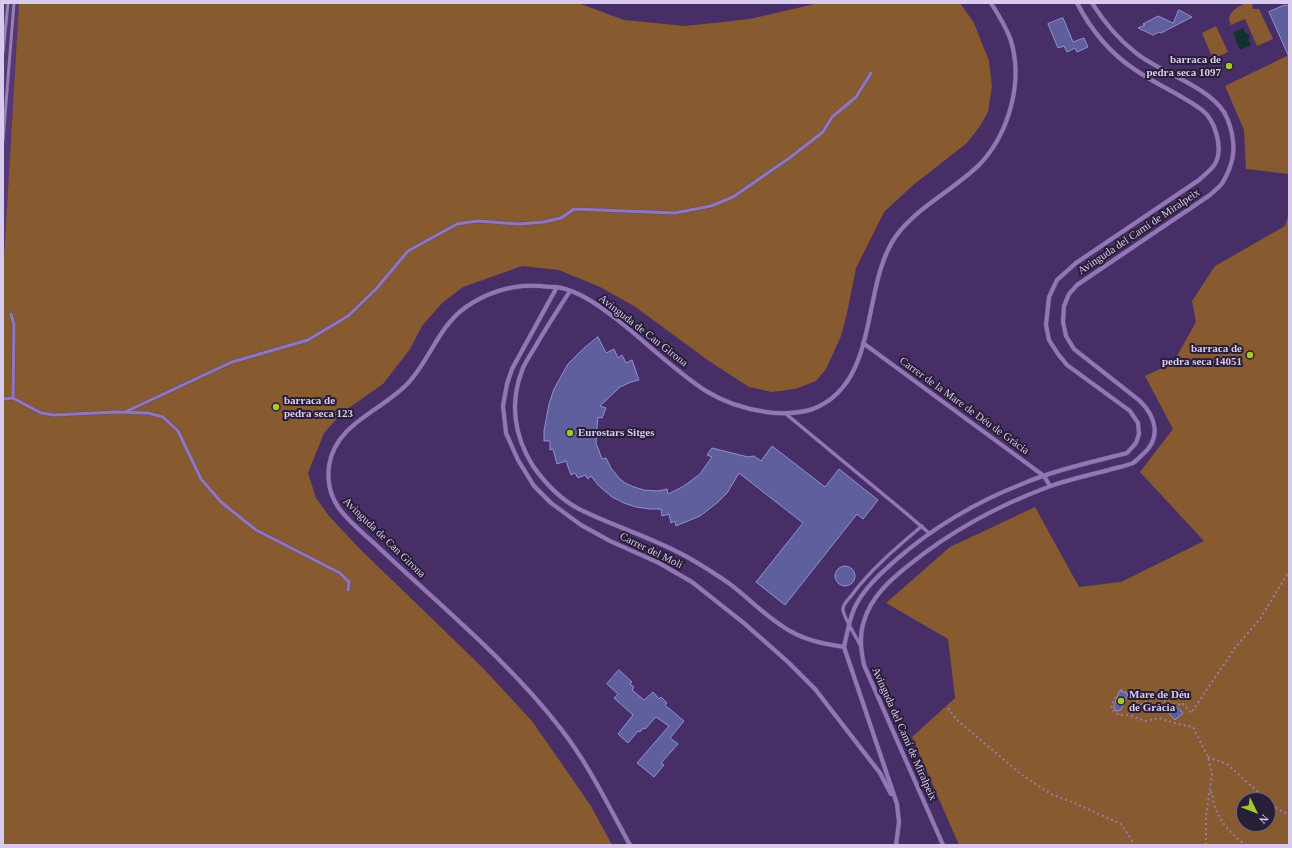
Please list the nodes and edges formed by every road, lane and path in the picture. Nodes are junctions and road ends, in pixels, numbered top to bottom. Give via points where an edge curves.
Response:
1 (991, 3) edge
2 (1077, 3) edge
3 (1092, 3) edge
4 (871, 73) dead end
5 (557, 288) junction
6 (570, 291) junction
7 (11, 314) dead end
8 (863, 343) junction
9 (13, 398) junction
10 (3, 399) edge
11 (125, 412) junction
12 (786, 414) junction
13 (1044, 476) junction
14 (1050, 486) junction
15 (922, 526) junction
16 (929, 533) junction
17 (1289, 571) edge
18 (348, 590) dead end
19 (849, 623) junction
20 (860, 645) junction
21 (844, 647) junction
22 (948, 708) dead end
23 (1208, 757) junction
24 (1211, 790) junction
25 (1258, 792) edge
26 (897, 804) junction
27 (1276, 808) edge
28 (1289, 815) edge
29 (630, 845) edge
30 (896, 845) edge
31 (943, 845) edge
32 (1134, 845) edge
33 (1206, 845) edge
34 (1246, 845) edge

1 - 8 street, Avinguda de Can Girona via 1005,26 1011,42 1015,67 1014,90 1005,125 984,160 918,213 897,236 882,263
2 - 13 street, Avinguda del Camí de Miralpeix via 1092,28 1120,58 1203,111 1213,124 1219,144 1216,163 1199,180 1076,263 1057,280 1046,311 1049,340 1067,365 1130,411 1138,423 1139,434 1136,443 1127,453
3 - 14 street, Avinguda del Camí de Miralpeix via 1116,36 1137,54 1207,94 1224,111 1232,134 1233,152 1222,182 1210,195 1077,285 1069,294 1062,322 1066,336 1074,349 1140,401 1148,409 1155,427 1151,446 1133,463
4 - 11 lane via 856,97 832,117 823,132 733,197 711,206 675,213 574,209 561,218 544,222 519,224 477,221 457,224 408,252 348,316 308,340 232,362
5 - 6 street, Avinguda de Can Girona
5 - 26 street, Carrer del Molí via 512,369 503,406 506,433 518,460 534,486 551,503 581,525 692,582 745,624 815,689 880,773
5 - 29 street, Avinguda de Can Girona via 528,285 504,288 478,299 459,312 443,330 418,372 404,387 343,434 331,456 329,484 333,499 343,514 506,666 538,700 587,766
6 - 12 street, Avinguda de Can Girona via 603,309 708,392 745,408
6 - 21 street, Carrer del Molí via 523,367 516,388 516,426 527,456 537,471 550,487 578,508 664,545 694,561 793,633 809,640
7 - 9 lane via 14,325
8 - 12 street, Avinguda de Can Girona via 853,372 836,394 814,408
8 - 13 street, Carrer de la Mare de Déu de Gràcia
9 - 10 lane
9 - 11 lane via 41,413 54,415
11 - 18 lane via 148,413 163,417 178,431 201,479 222,502 256,530 340,573 349,582
12 - 15 lane
13 - 14 street, Carrer de la Mare de Déu de Gràcia
13 - 16 street, Avinguda del Camí de Miralpeix via 986,500
14 - 20 street, Avinguda del Camí de Miralpeix via 989,512 966,525 901,571 873,600 864,619
15 - 16 lane
15 - 19 lane via 882,560 850,598 842,610
16 - 19 street, Avinguda del Camí de Miralpeix via 875,579 854,609
17 - 23 path via 1260,620 1235,648 1191,713 1182,703 1178,705 1154,698 1141,704 1128,692 1121,690 1113,701 1111,709 1119,715 1129,715 1145,721 1159,718 1193,727
19 - 20 lane
19 - 21 street, Avinguda del Camí de Miralpeix
20 - 31 street, Avinguda del Camí de Miralpeix via 866,672
21 - 26 street, Avinguda del Camí de Miralpeix
22 - 32 path via 957,720 1022,775 1051,794 1120,824
23 - 24 path via 1212,774
23 - 25 path via 1227,764
24 - 33 path via 1206,816
24 - 34 path via 1224,826
26 - 30 street, Avinguda del Camí de Miralpeix via 899,822
27 - 28 path

